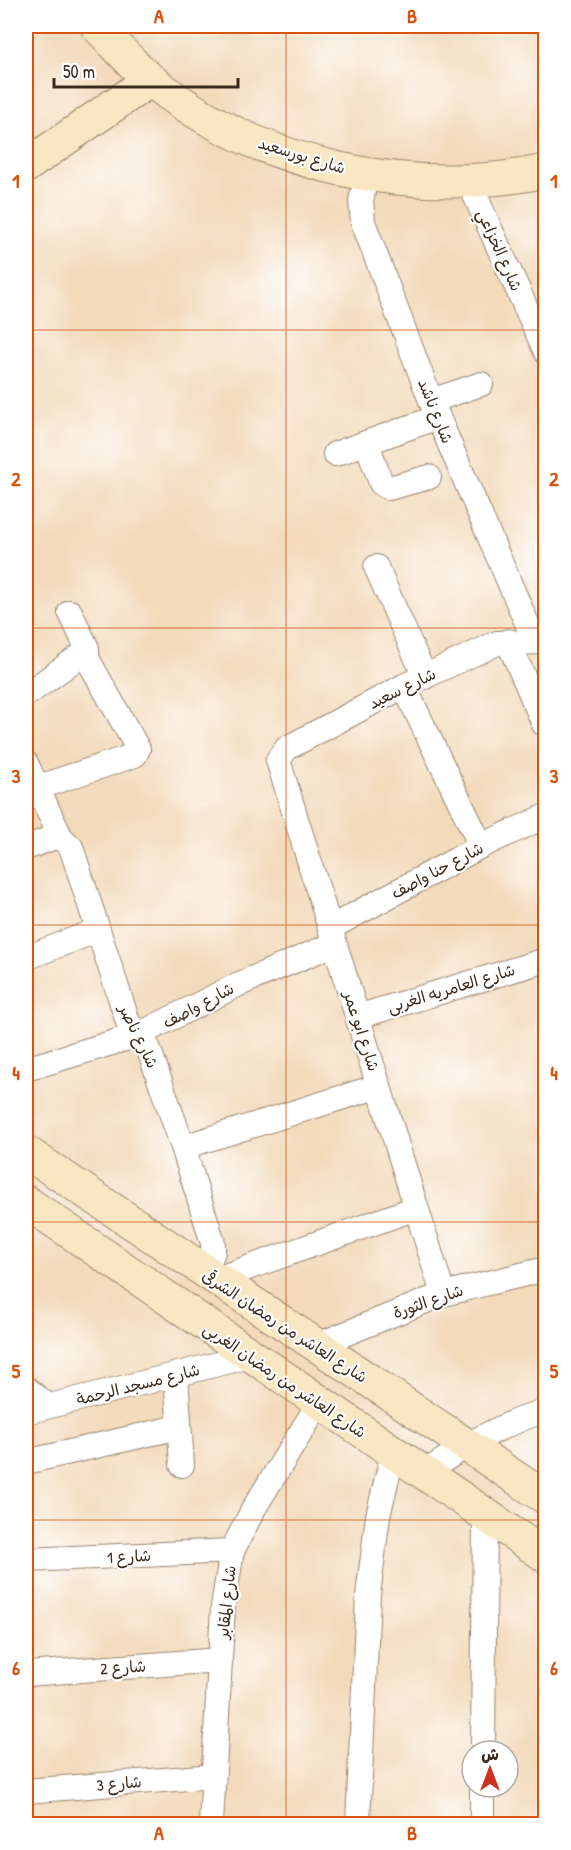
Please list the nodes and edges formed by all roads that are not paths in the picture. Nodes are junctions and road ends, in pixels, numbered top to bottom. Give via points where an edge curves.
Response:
1 (97, 26) edge
2 (150, 80) junction
3 (26, 166) edge
4 (546, 171) edge
5 (367, 174) junction
6 (469, 182) junction
7 (546, 352) edge
8 (481, 384) dead end
9 (434, 409) junction
10 (367, 443) junction
11 (335, 454) dead end
12 (429, 477) dead end
13 (376, 567) dead end
14 (70, 612) dead end
15 (508, 641) junction
16 (540, 642) edge
17 (87, 658) junction
18 (414, 681) junction
19 (26, 695) edge
20 (544, 724) edge
21 (26, 763) edge
22 (278, 768) joint
23 (39, 787) junction
24 (546, 816) edge
25 (61, 838) junction
26 (481, 846) junction
27 (26, 848) edge
28 (98, 930) junction
29 (332, 936) junction
30 (26, 958) edge
31 (546, 960) edge
32 (357, 1017) junction
33 (138, 1035) junction
34 (26, 1069) edge
35 (379, 1086) junction
36 (183, 1147) junction
37 (26, 1152) edge
38 (26, 1202) edge
39 (416, 1208) junction
40 (176, 1254) junction
41 (546, 1269) edge
42 (209, 1277) junction
43 (151, 1290) junction
44 (443, 1294) junction
45 (315, 1346) junction
46 (250, 1356) junction
47 (176, 1375) junction
48 (364, 1379) junction
49 (26, 1388) edge
50 (327, 1408) junction
51 (37, 1409) edge
52 (546, 1410) edge
53 (179, 1427) junction
54 (465, 1444) junction
55 (393, 1453) junction
56 (26, 1462) edge
57 (182, 1465) dead end
58 (424, 1474) junction
59 (546, 1498) edge
60 (485, 1515) junction
61 (232, 1551) junction
62 (546, 1556) edge
63 (26, 1560) edge
64 (220, 1660) junction
65 (26, 1674) edge
66 (483, 1739) edge
67 (213, 1776) junction
68 (26, 1791) edge
69 (482, 1799) edge
70 (211, 1824) edge
71 (358, 1824) edge
72 (482, 1824) edge

1 - 2 street, شارع بورسعيد
2 - 3 street
2 - 5 street, شارع بورسعيد via 185,105 263,145 319,164
4 - 6 street, شارع بورسعيد
5 - 6 street, شارع بورسعيد
5 - 9 street, شارع ناشد via 363,222
6 - 7 street, شارع الخزاعي
8 - 9 street
9 - 10 street
9 - 16 street, شارع ناشد
10 - 11 street
10 - 12 street via 381,483 389,489
13 - 18 street
14 - 17 street via 87,648
15 - 16 street, شارع سعيد
15 - 18 street, شارع سعيد
15 - 20 street
17 - 19 street via 77,658
17 - 23 street via 137,752
18 - 22 street, شارع سعيد via 286,748
18 - 26 street
21 - 23 street, شارع ناصر
22 - 29 street, شارع ابو عمر
23 - 25 street, شارع ناصر
24 - 26 street, شارع حنا واصف
25 - 27 street
25 - 28 street, شارع ناصر via 71,847
26 - 29 street, شارع حنا واصف
28 - 30 street
28 - 33 street, شارع ناصر via 128,1022
29 - 32 street, شارع ابو عمر
29 - 33 street, شارع واصف
31 - 32 street, شارع العامريه الغربى
32 - 35 street, شارع ابو عمر
33 - 34 street, شارع واصف
33 - 36 street, شارع ناصر via 148,1047
35 - 36 street
35 - 39 street, شارع ابو عمر
36 - 42 street, شارع ناصر via 213,1243
37 - 40 street, شارع العاشر من رمضان الشرقى
38 - 43 street, شارع العاشر من رمضان الغربى
39 - 42 street
39 - 44 street, شارع ابو عمر
40 - 42 street, شارع العاشر من رمضان الشرقى
40 - 43 street
41 - 44 street, شارع الثورة
42 - 45 street, شارع العاشر من رمضان الشرقى
43 - 46 street, شارع العاشر من رمضان الغربى
44 - 45 street, شارع الثورة
45 - 48 street, شارع العاشر من رمضان الشرقى
46 - 47 street, شارع مسجد الرحمة
46 - 50 street, شارع العاشر من رمضان الغربى
47 - 51 street, شارع مسجد الرحمة
47 - 53 street
48 - 50 street
48 - 54 street, شارع العاشر من رمضان الشرقى
49 - 51 street
50 - 55 street, شارع العاشر من رمضان الغربى
50 - 61 street, شارع المقابر via 254,1508
52 - 54 street
53 - 56 street
53 - 57 street
54 - 58 street
54 - 59 street, شارع العاشر من رمضان الشرقى
55 - 58 street, شارع العاشر من رمضان الغربى
55 - 71 street via 378,1516 368,1595
58 - 60 street, شارع العاشر من رمضان الغربى
60 - 62 street, شارع العاشر من رمضان الغربى
60 - 66 street
61 - 63 street, شارع 1
61 - 64 street, شارع المقابر
64 - 65 street, شارع 2
64 - 67 street, شارع المقابر
67 - 68 street, شارع 3
67 - 70 street, شارع المقابر
69 - 72 street

